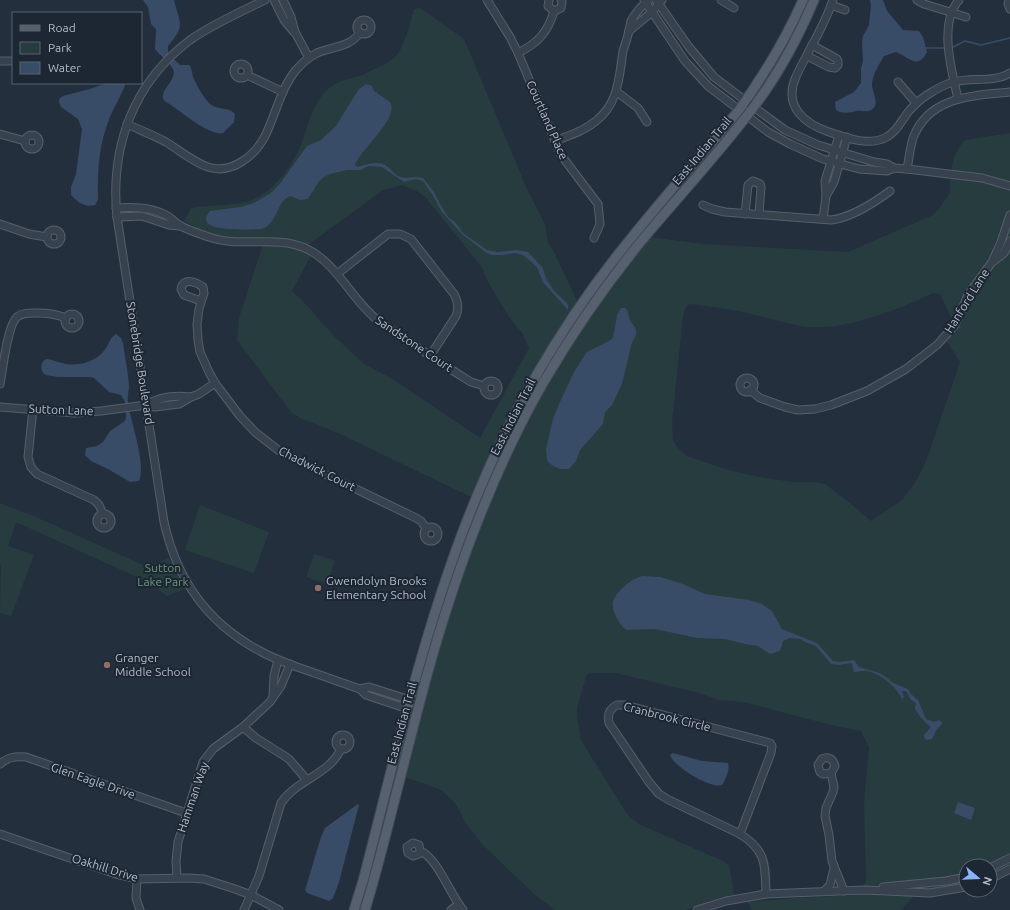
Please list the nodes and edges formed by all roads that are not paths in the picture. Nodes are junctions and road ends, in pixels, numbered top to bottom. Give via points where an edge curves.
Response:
1 (265, 0) edge
2 (274, 0) edge
3 (283, 0) edge
4 (487, 0) edge
5 (549, 0) edge
6 (561, 0) edge
7 (720, 0) edge
8 (803, 0) edge
9 (814, 0) edge
10 (917, 0) edge
11 (959, 0) edge
12 (1010, 0) edge
13 (646, 1) edge
14 (659, 1) edge
15 (832, 2) edge
16 (734, 8) dead end
17 (845, 10) dead end
18 (1010, 10) edge
19 (554, 11) junction
20 (652, 12) junction
21 (951, 12) junction
22 (966, 17) dead end
23 (629, 31) junction
24 (295, 32) junction
25 (360, 32) dead end
26 (812, 45) junction
27 (518, 53) junction
28 (807, 56) junction
29 (309, 58) junction
30 (12, 60) edge
31 (0, 62) edge
32 (1010, 72) edge
33 (247, 75) dead end
34 (898, 82) dead end
35 (954, 82) junction
36 (283, 92) junction
37 (617, 92) junction
38 (1010, 92) edge
39 (958, 99) junction
40 (746, 101) junction
41 (916, 103) junction
42 (754, 107) junction
43 (739, 110) junction
44 (747, 115) junction
45 (648, 122) dead end
46 (127, 124) junction
47 (0, 134) edge
48 (838, 135) junction
49 (847, 137) junction
50 (25, 141) dead end
51 (555, 141) junction
52 (834, 151) junction
53 (842, 153) junction
54 (831, 161) junction
55 (840, 164) junction
56 (894, 168) junction
57 (907, 169) junction
58 (1010, 186) edge
59 (890, 191) dead end
60 (826, 196) junction
61 (703, 205) dead end
62 (116, 208) junction
63 (745, 214) junction
64 (759, 214) junction
65 (1010, 216) edge
66 (117, 217) junction
67 (823, 219) junction
68 (0, 224) edge
69 (180, 226) junction
70 (47, 237) dead end
71 (594, 238) dead end
72 (1010, 242) edge
73 (992, 262) junction
74 (337, 274) junction
75 (201, 301) dead end
76 (66, 318) dead end
77 (430, 356) junction
78 (0, 384) edge
79 (215, 384) junction
80 (484, 386) dead end
81 (750, 390) dead end
82 (146, 405) junction
83 (0, 407) edge
84 (33, 409) junction
85 (103, 514) dead end
86 (426, 528) dead end
87 (278, 660) junction
88 (290, 664) junction
89 (273, 697) junction
90 (409, 705) junction
91 (419, 708) junction
92 (243, 727) junction
93 (341, 749) dead end
94 (0, 764) edge
95 (831, 773) dead end
96 (307, 780) junction
97 (186, 813) junction
98 (0, 834) edge
99 (740, 834) junction
100 (420, 851) dead end
101 (1010, 858) edge
102 (998, 864) edge
103 (834, 868) junction
104 (1010, 869) edge
105 (998, 874) edge
106 (177, 878) junction
107 (958, 879) edge
108 (137, 880) junction
109 (958, 888) edge
110 (844, 891) junction
111 (871, 891) junction
112 (824, 892) junction
113 (766, 894) junction
114 (251, 895) junction
115 (461, 907) edge
116 (709, 908) edge
117 (140, 910) edge
118 (244, 910) edge
119 (279, 910) edge
120 (354, 910) edge
121 (365, 910) edge
122 (451, 910) edge
123 (697, 910) edge

1 - 46 street, Stonebridge Boulevard via 205,31 173,55 141,94
2 - 24 street via 284,20
3 - 24 street
4 - 27 street, Courtland Place
5 - 19 street via 548,6
6 - 19 street via 561,8
7 - 16 street
8 - 40 main road, East Indian Trail via 771,64
9 - 42 main road, East Indian Trail via 787,55
10 - 21 street
11 - 21 street
12 - 18 street
13 - 20 street
13 - 23 street via 632,19
14 - 20 street
14 - 40 street via 689,47 714,77
15 - 17 street
15 - 26 street
19 - 27 street via 538,41
20 - 23 street
20 - 43 street via 691,68 708,86
21 - 22 street
21 - 35 street via 948,43
23 - 37 street via 624,45
24 - 29 street
25 - 29 street via 351,42
26 - 28 street
26 - 28 street via 837,59 838,65 829,68
27 - 51 street, Courtland Place
28 - 48 street via 794,80 792,93 796,110 807,122
29 - 36 street via 293,74
30 - 31 street
32 - 35 street via 998,77
33 - 36 street
34 - 41 street
35 - 39 street
35 - 41 street
36 - 46 street via 267,132 257,149 240,163 227,168 216,169 207,166 155,136
37 - 45 street via 638,108
37 - 51 street via 597,120
38 - 39 street
39 - 57 street via 936,109 922,123 913,140
40 - 42 street
40 - 43 main road, East Indian Trail
41 - 49 street via 897,129 887,137 868,142
42 - 44 main road, East Indian Trail
42 - 52 street via 785,130
43 - 44 street
43 - 90 main road, East Indian Trail via 606,270 568,324 530,386 494,457 461,538 431,626
44 - 54 street via 778,138
44 - 91 main road, East Indian Trail via 615,274 536,395 502,464 473,534 442,622
46 - 62 street, Stonebridge Boulevard via 118,155
47 - 50 street
48 - 49 street
48 - 52 street
49 - 53 street
51 - 71 street, Courtland Place via 564,160 598,204 600,224
52 - 53 street
52 - 54 street
53 - 55 street
53 - 56 street
54 - 55 street
54 - 60 street via 825,181
55 - 56 street via 859,169 887,171
55 - 60 street
56 - 57 street
57 - 58 street via 982,178
59 - 67 street via 875,203 845,216 834,220
60 - 67 street
61 - 63 street via 718,211
62 - 66 street, Stonebridge Boulevard
62 - 69 street, Sandstone Court via 149,209 166,215
63 - 64 street
63 - 64 street via 748,185 752,181 761,187
64 - 67 street
65 - 73 street, Hanford Lane
66 - 69 street, Sandstone Court via 142,216
66 - 82 street, Stonebridge Boulevard
68 - 70 street
69 - 74 street, Sandstone Court via 221,240 239,243 278,242 299,246 323,259
72 - 73 street, Hanford Lane via 1004,253
73 - 81 street, Hanford Lane via 968,295 952,329 916,362 885,382 839,402 807,410 785,408 760,398
74 - 77 street, Sandstone Court via 372,316
74 - 77 street via 388,234 400,234 411,239 457,300 456,316
75 - 79 street, Chadwick Court via 197,324 199,346
76 - 78 street via 50,313 28,313 18,317 10,327
77 - 80 street, Sandstone Court via 471,382
79 - 82 street, Sutton Lane via 191,397 178,396 154,400
79 - 86 street, Chadwick Court via 255,432 278,450 416,518
82 - 84 street, Sutton Lane via 75,413
82 - 87 street, Stonebridge Boulevard via 164,522 172,552 187,584 201,604 231,632
83 - 84 street, Sutton Lane
84 - 85 street via 28,453 31,467 37,474 94,500
87 - 88 street, Stonebridge Boulevard
87 - 89 street
88 - 89 street, Hamman Way via 281,686
88 - 90 street, Stonebridge Boulevard via 360,689 369,687
89 - 92 street, Hamman Way
90 - 91 street, Stonebridge Boulevard
90 - 120 main road, East Indian Trail
91 - 121 main road, East Indian Trail
92 - 96 street via 289,759
92 - 97 street, Hamman Way via 205,758
93 - 96 street via 334,762
94 - 97 street, Glen Eagle Drive via 10,757 26,757
95 - 103 street via 833,792 825,816
96 - 114 street via 289,793 281,803
97 - 106 street, Hamman Way via 176,851
98 - 108 street, Oakhill Drive
99 - 99 street, Cranbrook Circle via 669,800 654,789 609,723 608,714 613,707 625,705 770,743 771,753
99 - 113 street, Cranbrook Circle via 750,840 760,852 765,868
100 - 115 street via 427,855 439,870
101 - 102 street
103 - 110 street
103 - 112 street via 830,885
104 - 105 street
106 - 108 street, Oakhill Drive
106 - 114 street, Oakhill Drive via 204,879
107 - 111 street via 876,888
108 - 117 street via 136,898
109 - 111 street via 930,893
110 - 111 street
110 - 112 street
112 - 113 street
113 - 116 street via 744,897
114 - 118 street
114 - 119 street, Oakhill Drive
115 - 122 street
116 - 123 street

